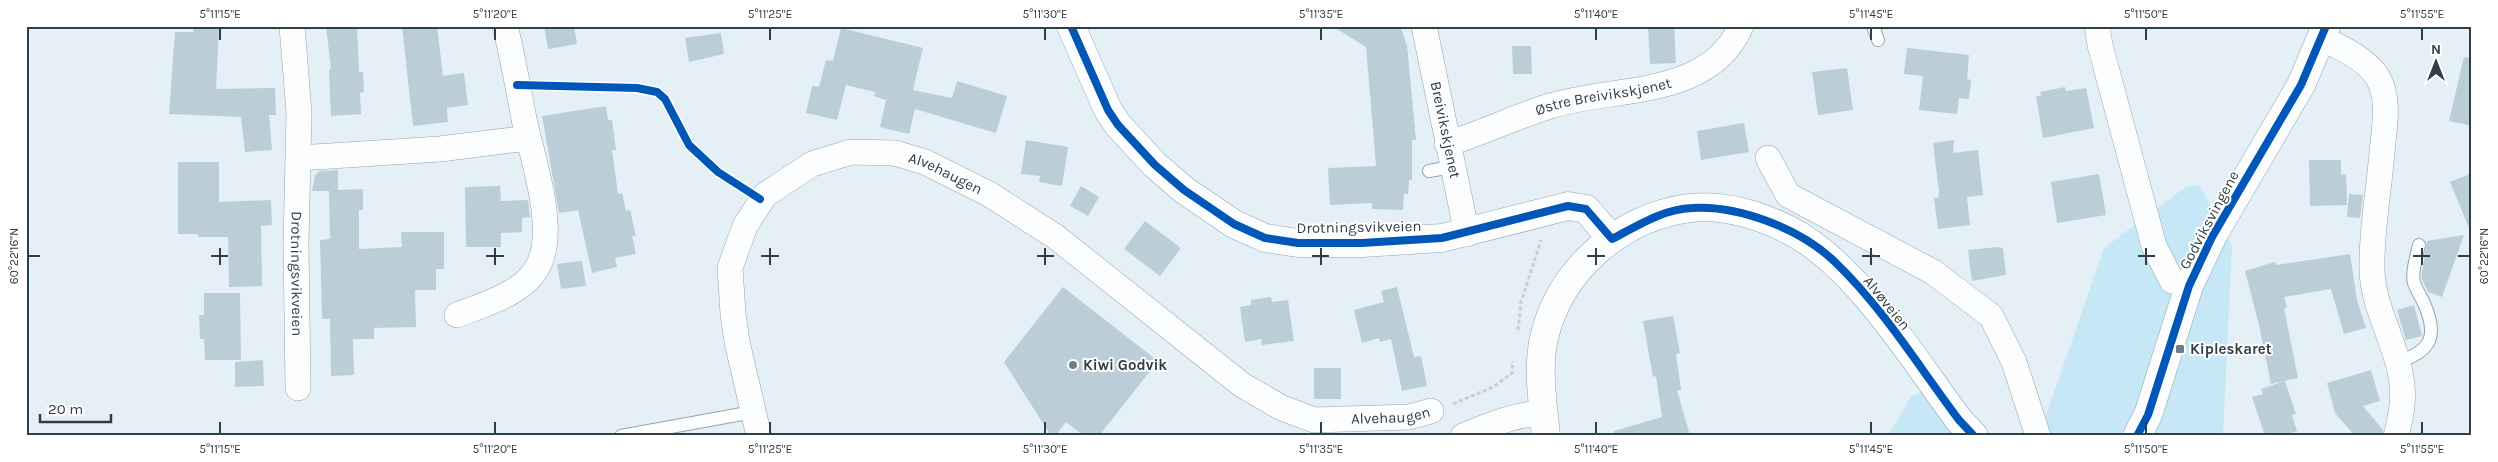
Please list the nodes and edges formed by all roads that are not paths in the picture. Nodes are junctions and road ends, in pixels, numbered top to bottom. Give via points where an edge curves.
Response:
1 (292, 26) edge
2 (504, 26) edge
3 (1071, 26) edge
4 (1424, 26) edge
5 (1741, 26) edge
6 (1873, 26) edge
7 (2097, 26) edge
8 (2324, 32) edge
9 (1878, 40) dead end
10 (528, 138) junction
11 (299, 158) junction
12 (1768, 158) dead end
13 (1443, 161) junction
14 (1467, 234) junction
15 (1612, 239) junction
16 (2419, 245) dead end
17 (2190, 286) junction
18 (458, 315) dead end
19 (2397, 362) junction
20 (298, 388) dead end
21 (1432, 411) road end
22 (756, 424) edge
23 (1545, 424) edge
24 (1312, 428) edge
25 (621, 436) edge
26 (1463, 436) edge
27 (1974, 436) edge
28 (2038, 436) edge
29 (2137, 436) edge
30 (2396, 436) edge

1 - 11 street, Drotningsvikveien
2 - 10 street
3 - 14 main road, Drotningsvikveien via 1108,110 1118,125 1176,184 1234,224 1265,238 1298,243 1362,243
4 - 13 street, Breivikskjenet
5 - 13 street, Østre Breivikskjenet via 1722,56 1702,71 1675,82 1551,106
6 - 9 lane
7 - 17 street, Godviksvingene via 2154,246 2172,281
8 - 17 main road, Godviksvingene via 2301,85 2212,237
8 - 19 street via 2374,74 2381,84 2384,98 2383,144 2372,271 2380,310
10 - 11 street via 440,149
10 - 18 street via 546,219 540,263 531,276 511,292
11 - 20 street, Drotningsvikveien via 296,244
12 - 28 street via 1788,195 1933,272 1991,316 2014,362
13 - 14 street, Breivikskjenet
14 - 15 main road, Drotningsvikveien via 1568,206 1586,209
15 - 23 main road, Alvøveien via 1585,260 1555,305 1544,338 1541,374
15 - 27 main road, Alvøveien via 1653,217 1691,208 1744,213 1789,230 1834,260 1869,299
16 - 19 lane via 2414,282 2431,326 2431,340 2428,346
17 - 29 main road, Godviksvingene via 2148,415
19 - 30 street via 2403,404
21 - 24 street, Alvehaugen
22 - 24 street, Alvehaugen via 733,314 730,268 745,226 765,195 812,164 851,152 895,153 925,162 989,194 1056,237 1242,385
22 - 25 lane
23 - 26 street via 1530,414 1502,420

